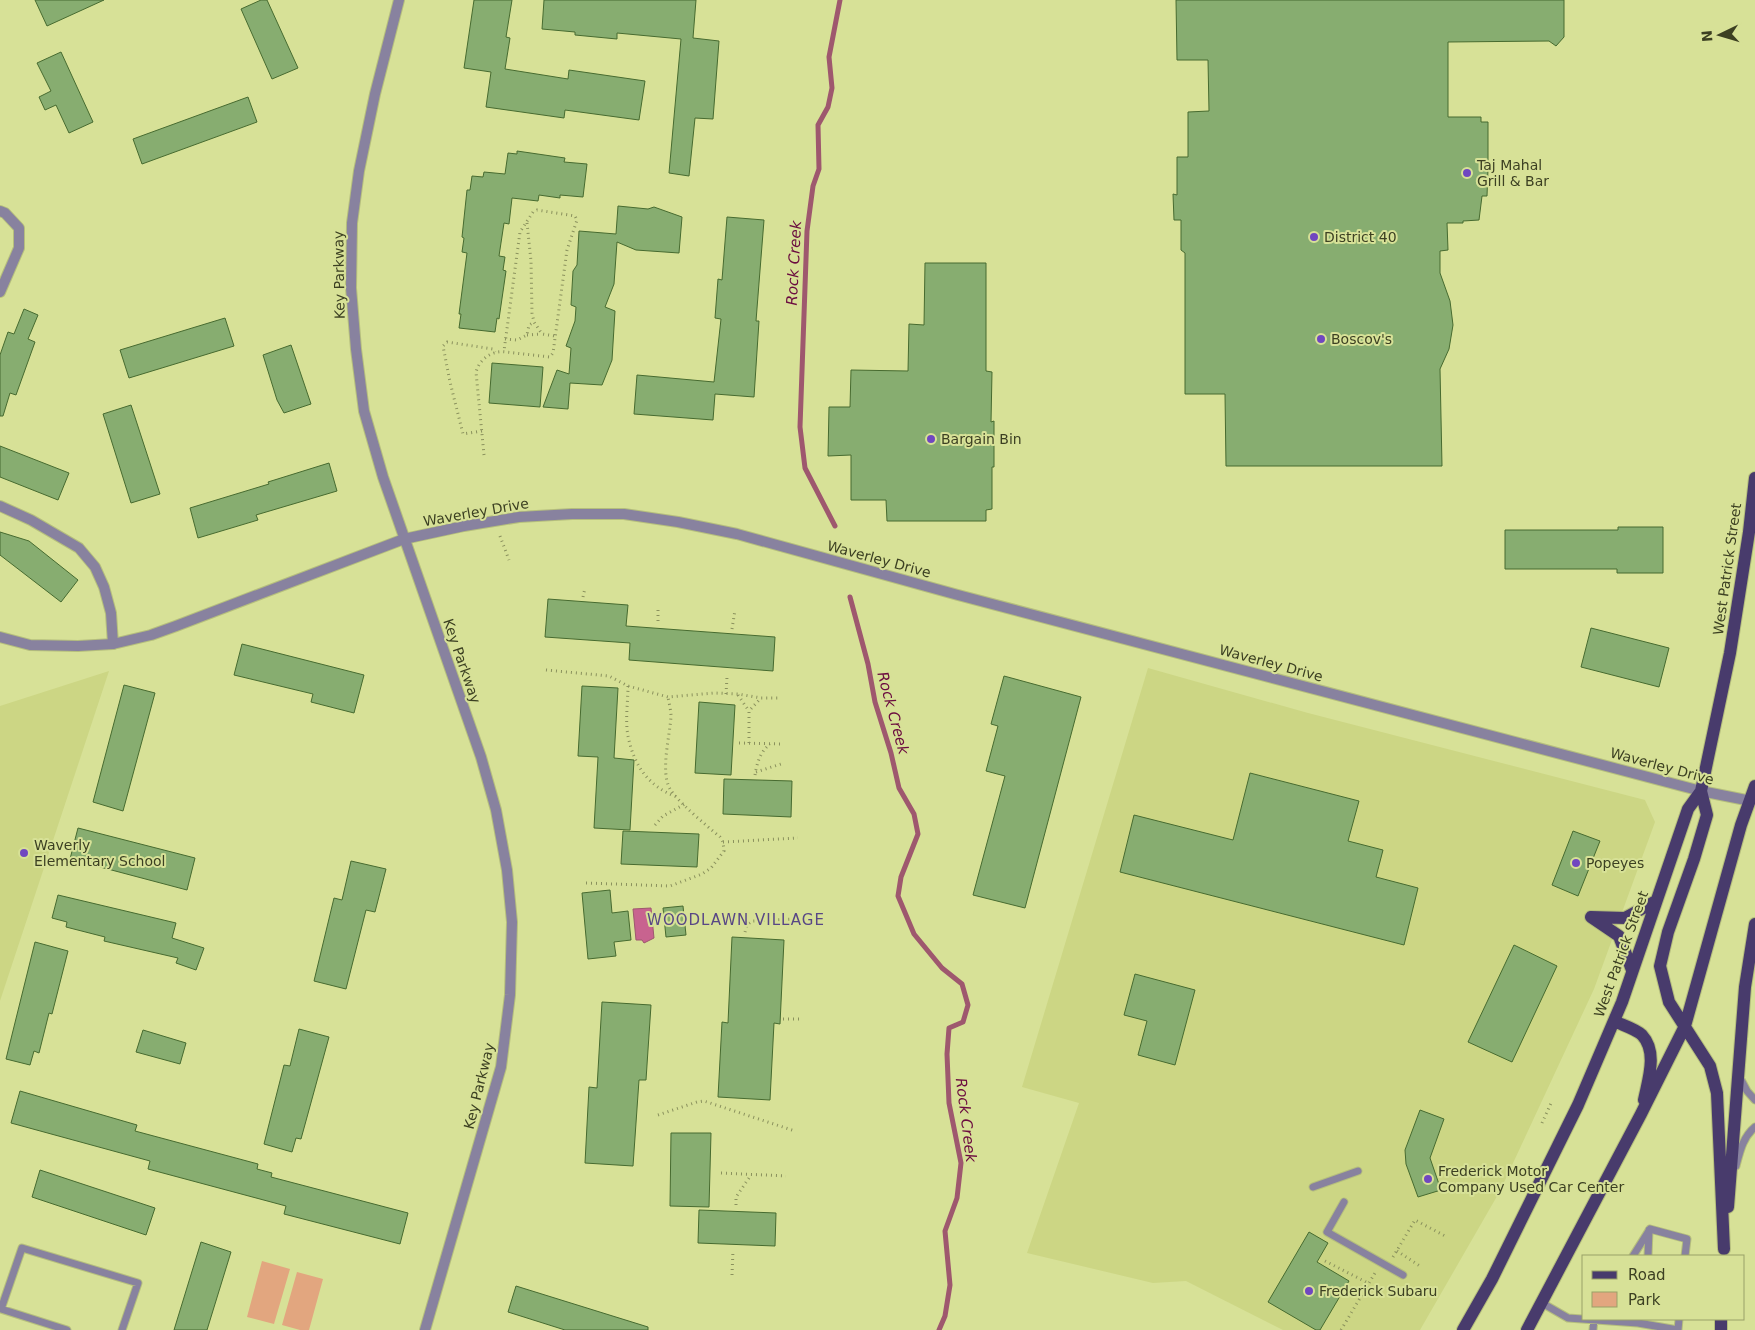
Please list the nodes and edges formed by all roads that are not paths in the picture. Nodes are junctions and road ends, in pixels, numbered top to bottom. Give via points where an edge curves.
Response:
1 (400, 0) edge
2 (0, 211) edge
3 (0, 292) edge
4 (1755, 478) edge
5 (0, 506) edge
6 (404, 539) junction
7 (0, 637) edge
8 (113, 644) junction
9 (1755, 786) edge
10 (1700, 791) junction
11 (1751, 801) junction
12 (1656, 901) junction
13 (1755, 924) edge
14 (1632, 970) junction
15 (1614, 1021) junction
16 (1685, 1026) junction
17 (1740, 1077) junction
18 (1755, 1100) edge
19 (1641, 1114) junction
20 (1755, 1127) edge
21 (1358, 1171) dead end
22 (1731, 1180) junction
23 (1313, 1187) dead end
24 (1344, 1202) dead end
25 (1650, 1229) junction
26 (1724, 1253) edge
27 (1634, 1255) edge
28 (1648, 1255) edge
29 (1685, 1255) edge
30 (1403, 1275) dead end
31 (1542, 1302) junction
32 (1582, 1319) edge
33 (1611, 1320) edge
34 (1646, 1322) edge
35 (66, 1330) edge
36 (122, 1330) edge
37 (425, 1330) edge
38 (1464, 1330) edge
39 (1527, 1330) edge
40 (1678, 1330) edge

1 - 6 street, Key Parkway via 359,171 352,223 351,288 364,411
2 - 3 street via 19,228 19,248
4 - 10 main road, West Patrick Street via 1730,653
5 - 8 street via 78,548 95,567 111,613
6 - 8 street, Waverley Drive via 160,632
6 - 10 street, Waverley Drive via 519,517 624,514 678,522 737,534
6 - 37 street, Key Parkway via 478,748 496,810 512,922 510,995 501,1067
7 - 8 street, Waverley Drive via 30,645
9 - 11 main road
10 - 11 street, Waverley Drive
10 - 12 main road, West Patrick Street via 1688,809
10 - 16 main road via 1707,814 1660,966 1669,1002
11 - 16 main road via 1741,825
12 - 14 main road, West Patrick Street
12 - 14 main road via 1625,918 1591,917 1618,936
13 - 17 main road via 1745,987
14 - 15 main road, West Patrick Street
15 - 19 main road via 1642,1034 1652,1058
15 - 38 main road, West Patrick Street via 1578,1105
16 - 19 main road
16 - 26 main road via 1710,1066 1717,1093
17 - 18 lane
17 - 22 main road
19 - 31 main road
20 - 22 lane via 1748,1132 1741,1147
21 - 23 lane
22 - 26 main road
24 - 30 lane via 1327,1232
25 - 27 lane
25 - 28 lane
25 - 29 lane via 1687,1239
31 - 32 lane via 1568,1318
31 - 39 main road
33 - 34 lane
34 - 40 lane
35 - 36 lane via 1,1309 22,1248 138,1283

